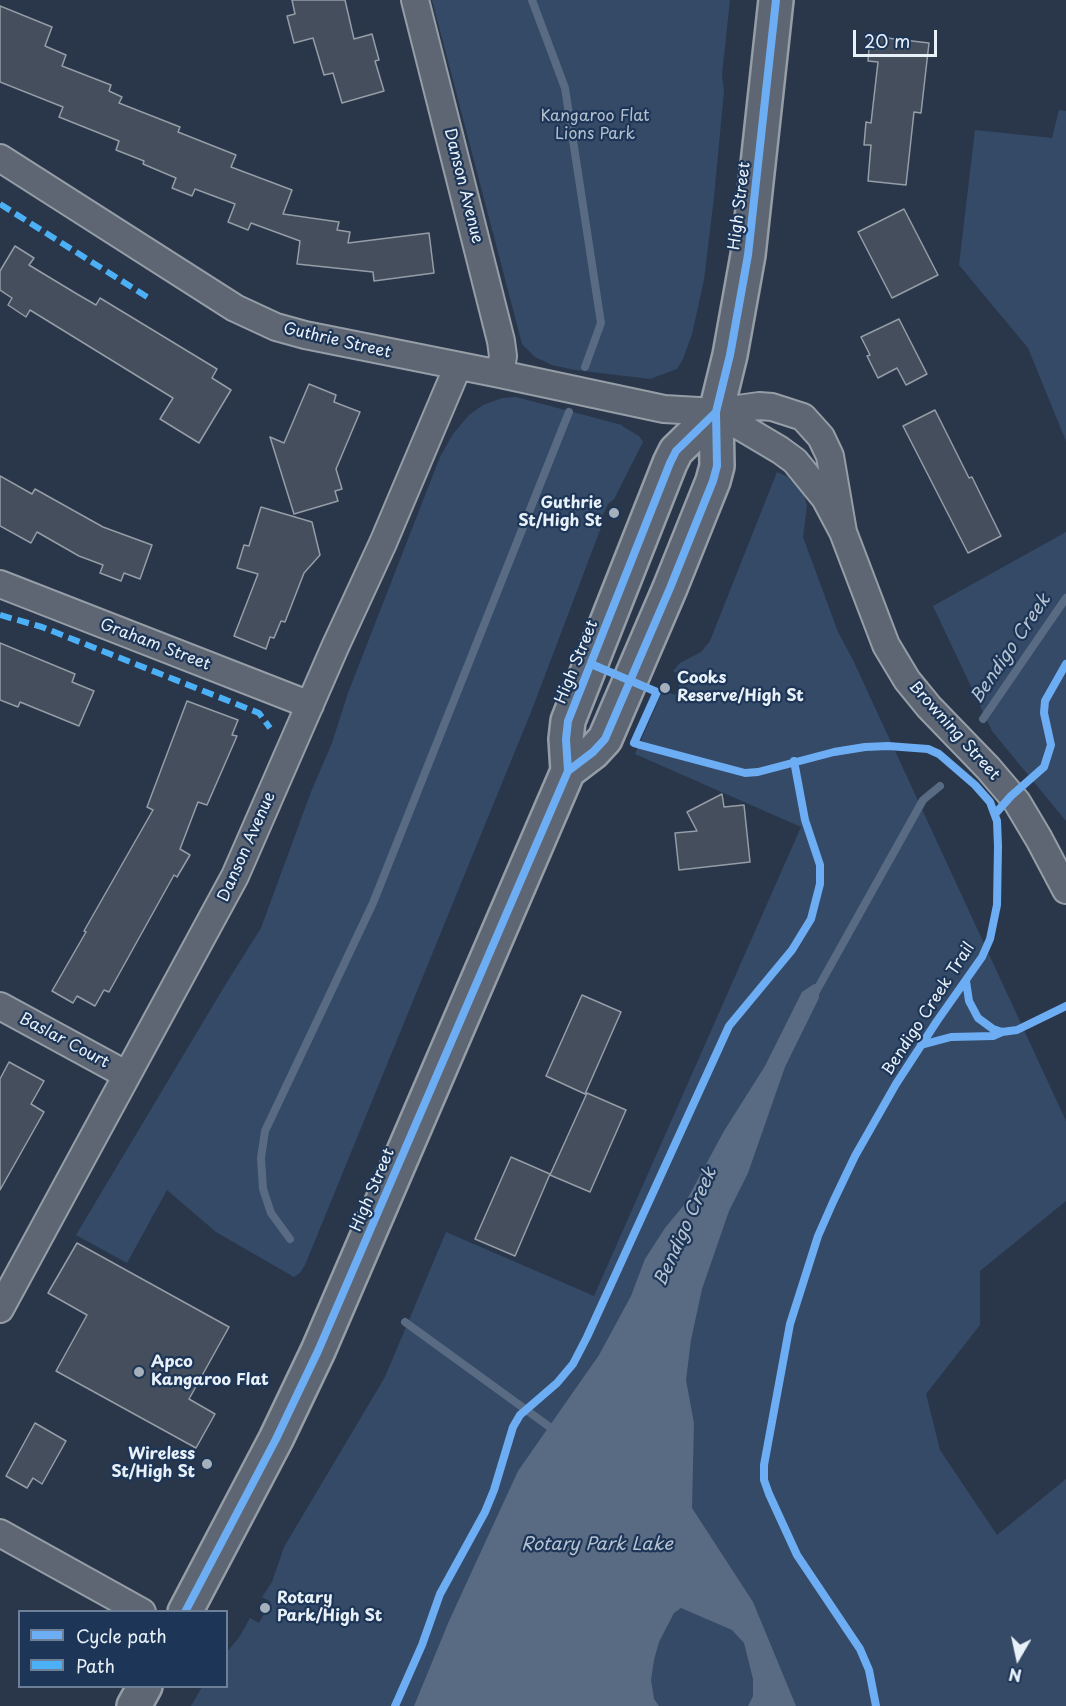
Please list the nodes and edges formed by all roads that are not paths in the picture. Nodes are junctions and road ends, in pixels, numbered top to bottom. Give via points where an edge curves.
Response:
1 (415, 0) edge
2 (776, 0) edge
3 (0, 158) edge
4 (458, 366) junction
5 (501, 374) junction
6 (716, 412) junction
7 (843, 532) junction
8 (0, 584) edge
9 (310, 705) junction
10 (568, 771) junction
11 (1066, 890) edge
12 (0, 1006) edge
13 (128, 1075) junction
14 (0, 1309) edge
15 (0, 1533) edge
16 (140, 1610) edge
17 (186, 1610) edge
18 (144, 1688) edge
19 (134, 1706) edge

1 - 5 street, Danson Avenue via 500,333
2 - 6 highway, High Street via 754,210 730,355
3 - 4 street, Guthrie Street via 254,318 305,335
4 - 5 street, Guthrie Street
4 - 9 street, Danson Avenue
5 - 6 street, Guthrie Street via 664,409
6 - 7 street, Browning Street via 795,461 825,498
6 - 7 street, Browning Street via 759,406 808,421 830,456
6 - 10 highway, High Street via 676,451 670,463 567,721
6 - 10 highway, High Street via 717,466 670,588 605,739
7 - 11 street, Browning Street via 886,645 907,680 1017,802
8 - 9 street, Graham Street
9 - 13 street, Danson Avenue via 235,876
10 - 17 highway, High Street via 318,1351
12 - 13 street, Baslar Court
13 - 14 street, Danson Avenue
15 - 16 street
18 - 19 highway

